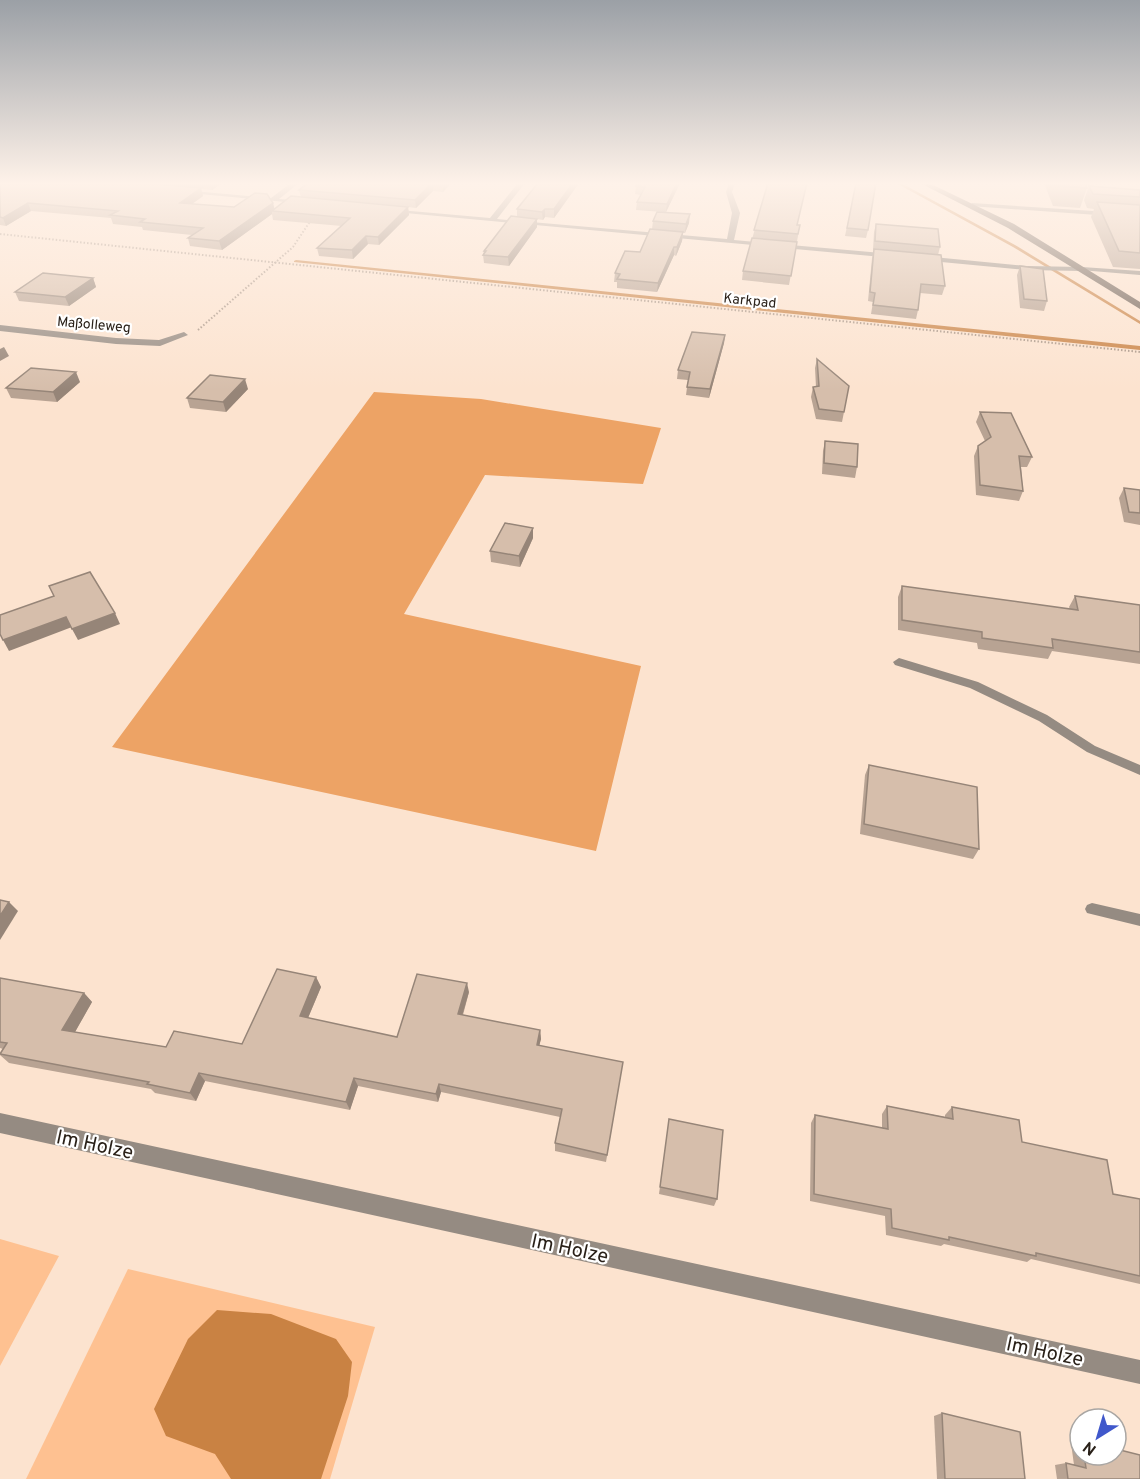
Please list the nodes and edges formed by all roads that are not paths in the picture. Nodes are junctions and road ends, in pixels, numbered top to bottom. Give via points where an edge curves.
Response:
1 (855, 252) edge
2 (1054, 252) edge
3 (900, 256) edge
4 (912, 257) edge
5 (1082, 269) junction
6 (1140, 273) edge
7 (1140, 306) edge
8 (0, 328) edge
9 (184, 335) road end
10 (899, 662) dead end
11 (1140, 770) edge
12 (1092, 909) dead end
13 (1140, 920) edge
14 (0, 1123) edge
15 (1140, 1372) edge

1 - 3 street
2 - 5 main road
4 - 5 street
5 - 6 lane
5 - 7 main road
8 - 9 street, Maßolleweg via 160,343
10 - 11 lane via 974,685 1043,718 1091,749
12 - 13 lane
14 - 15 street, Im Holze

